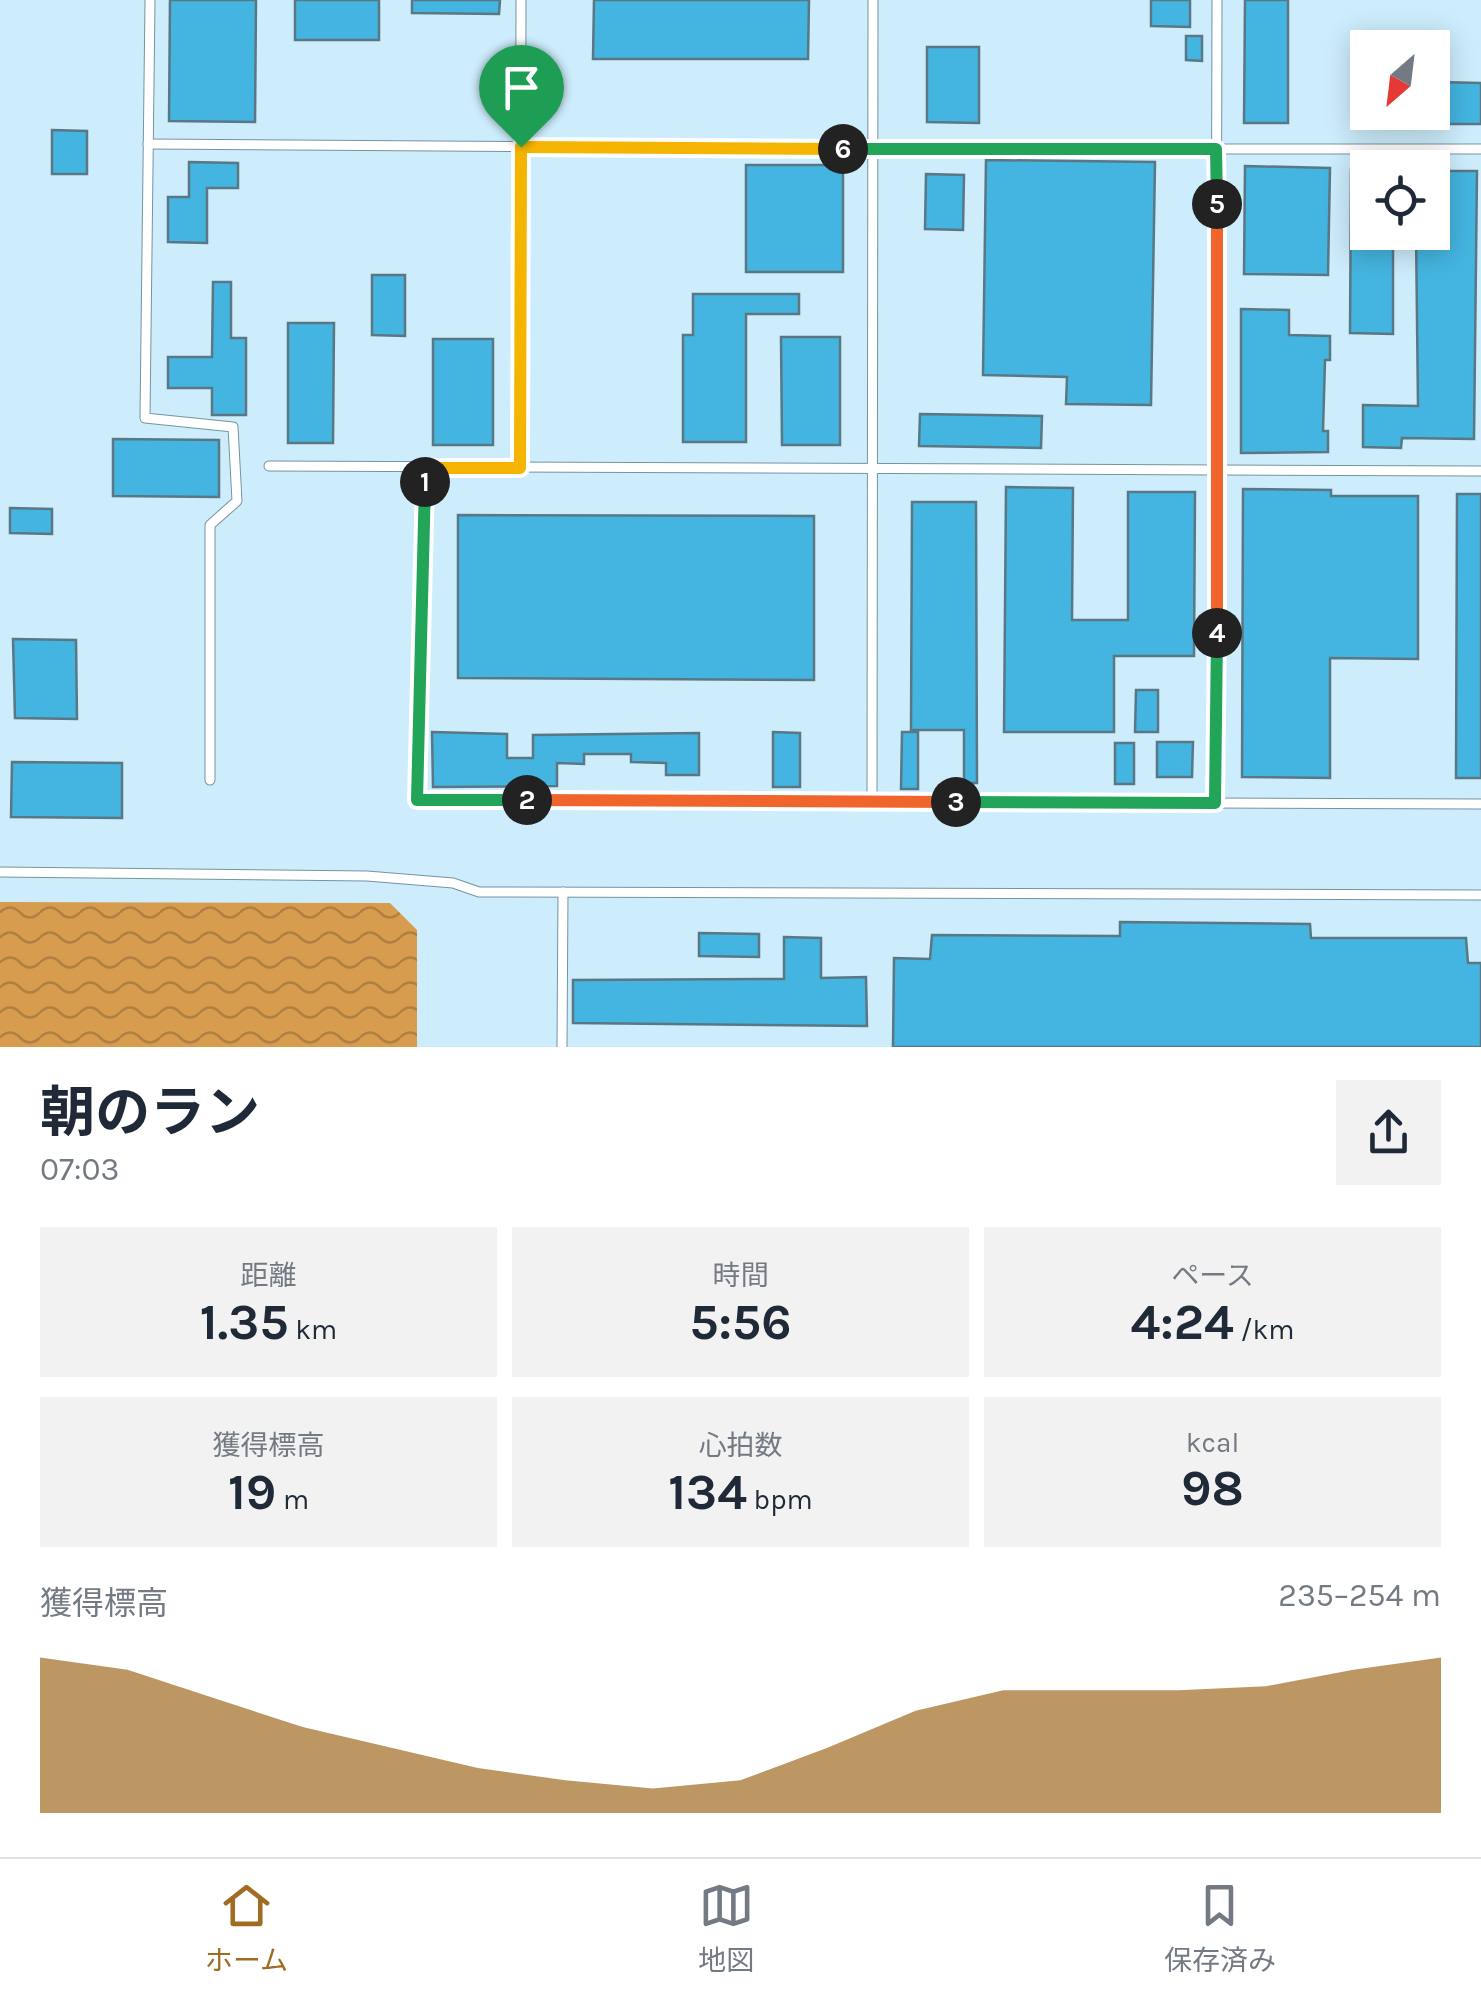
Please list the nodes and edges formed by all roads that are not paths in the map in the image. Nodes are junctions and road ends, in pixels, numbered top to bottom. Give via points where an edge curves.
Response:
1 (150, 0) edge
2 (521, 0) edge
3 (873, 0) edge
4 (1217, 0) edge
5 (148, 144) junction
6 (521, 147) junction
7 (1481, 148) edge
8 (872, 149) junction
9 (1216, 149) junction
10 (269, 466) dead end
11 (426, 468) junction
12 (520, 468) junction
13 (872, 469) junction
14 (1218, 470) junction
15 (1481, 470) edge
16 (210, 780) dead end
17 (872, 802) junction
18 (1215, 803) junction
19 (1481, 804) edge
20 (0, 872) edge
21 (563, 892) junction
22 (1481, 895) edge
23 (562, 1047) edge

1 - 5 lane
2 - 6 lane
3 - 8 lane
4 - 9 lane
5 - 6 lane
5 - 16 lane via 146,418 233,427 236,501 210,524
6 - 8 lane
6 - 12 lane
7 - 9 lane
8 - 9 lane
8 - 13 lane
9 - 14 lane
10 - 11 lane
11 - 12 lane
11 - 17 lane via 417,800
12 - 13 lane
13 - 14 lane
13 - 17 lane
14 - 15 lane
14 - 18 lane
17 - 18 lane
18 - 19 lane
20 - 21 lane via 367,876 454,883 480,892
21 - 22 lane
21 - 23 lane

